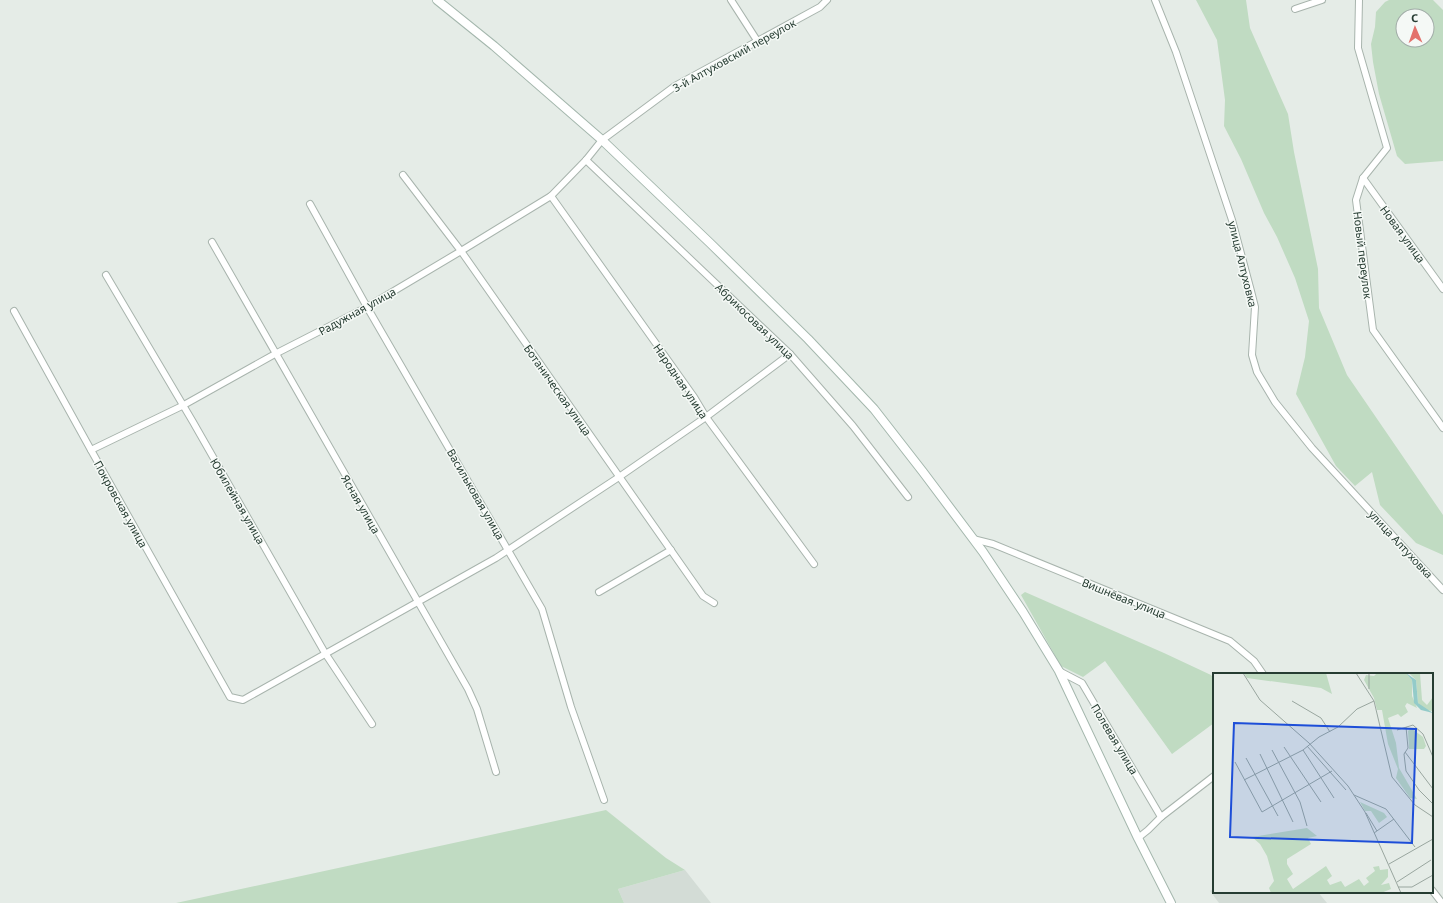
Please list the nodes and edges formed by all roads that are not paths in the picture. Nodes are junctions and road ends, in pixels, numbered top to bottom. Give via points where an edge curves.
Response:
1 (437, 0) edge
2 (731, 0) edge
3 (827, 0) edge
4 (1156, 0) edge
5 (1322, 0) edge
6 (1359, 0) edge
7 (1295, 9) dead end
8 (758, 42) junction
9 (602, 140) junction
10 (586, 160) junction
11 (403, 175) dead end
12 (1363, 178) junction
13 (551, 196) junction
14 (310, 204) dead end
15 (212, 242) dead end
16 (462, 251) junction
17 (106, 275) dead end
18 (1443, 289) edge
19 (367, 308) junction
20 (14, 311) dead end
21 (276, 354) junction
22 (790, 354) junction
23 (182, 406) junction
24 (706, 417) junction
25 (1443, 428) edge
26 (91, 450) junction
27 (619, 477) junction
28 (908, 498) dead end
29 (973, 539) junction
30 (509, 550) junction
31 (671, 550) junction
32 (814, 564) dead end
33 (1443, 590) edge
34 (599, 592) dead end
35 (417, 602) junction
36 (714, 603) dead end
37 (325, 653) junction
38 (1059, 671) junction
39 (1262, 673) edge
40 (372, 724) dead end
41 (496, 772) dead end
42 (1213, 777) edge
43 (604, 800) dead end
44 (1161, 817) junction
45 (1138, 838) junction
46 (1433, 891) edge
47 (1171, 903) edge
48 (1442, 903) edge

1 - 9 street via 498,49
2 - 8 street
3 - 8 street, 3-й Алтуховский переулок via 820,7
4 - 33 street, улица Алтуховка via 1227,206 1252,291 1255,307 1252,355 1257,372 1275,402 1312,448
5 - 7 street
6 - 12 street, Новый переулок via 1358,48 1387,148
8 - 9 street, 3-й Алтуховский переулок via 675,86
9 - 10 street, Радужная улица
9 - 29 street via 792,323 874,409
10 - 13 street, Радужная улица
10 - 22 street, Абрикосовая улица
11 - 16 street, Ботаническая улица
12 - 18 street, Новая улица
12 - 25 street, Новый переулок via 1356,200 1373,330
13 - 16 street, Радужная улица
13 - 24 street, Народная улица
14 - 19 street, Васильковая улица
15 - 21 street, Ясная улица
16 - 19 street, Радужная улица
16 - 27 street, Ботаническая улица
17 - 23 street, Юбилейная улица
19 - 21 street, Радужная улица
19 - 30 street, Васильковая улица
20 - 26 street, Покровская улица
21 - 23 street, Радужная улица
21 - 35 street, Ясная улица
22 - 24 street
22 - 28 street, Абрикосовая улица via 853,426
23 - 26 street, Радужная улица
23 - 37 street, Юбилейная улица
24 - 27 street
24 - 32 street, Народная улица
26 - 37 street, Покровская улица via 230,697 242,700
27 - 30 street
27 - 31 street, Ботаническая улица
29 - 38 street via 1023,612
29 - 39 street, Вишнёвая улица via 993,544 1230,641 1254,660
30 - 35 street
30 - 43 street, Васильковая улица via 542,609 571,707
31 - 34 street
31 - 36 street, Ботаническая улица via 703,596
35 - 37 street
35 - 41 street, Ясная улица via 468,689 477,709
37 - 40 street, Юбилейная улица
38 - 44 street, Полевая улица via 1082,683
38 - 45 street
42 - 44 street
44 - 45 street
45 - 47 street
46 - 48 street

